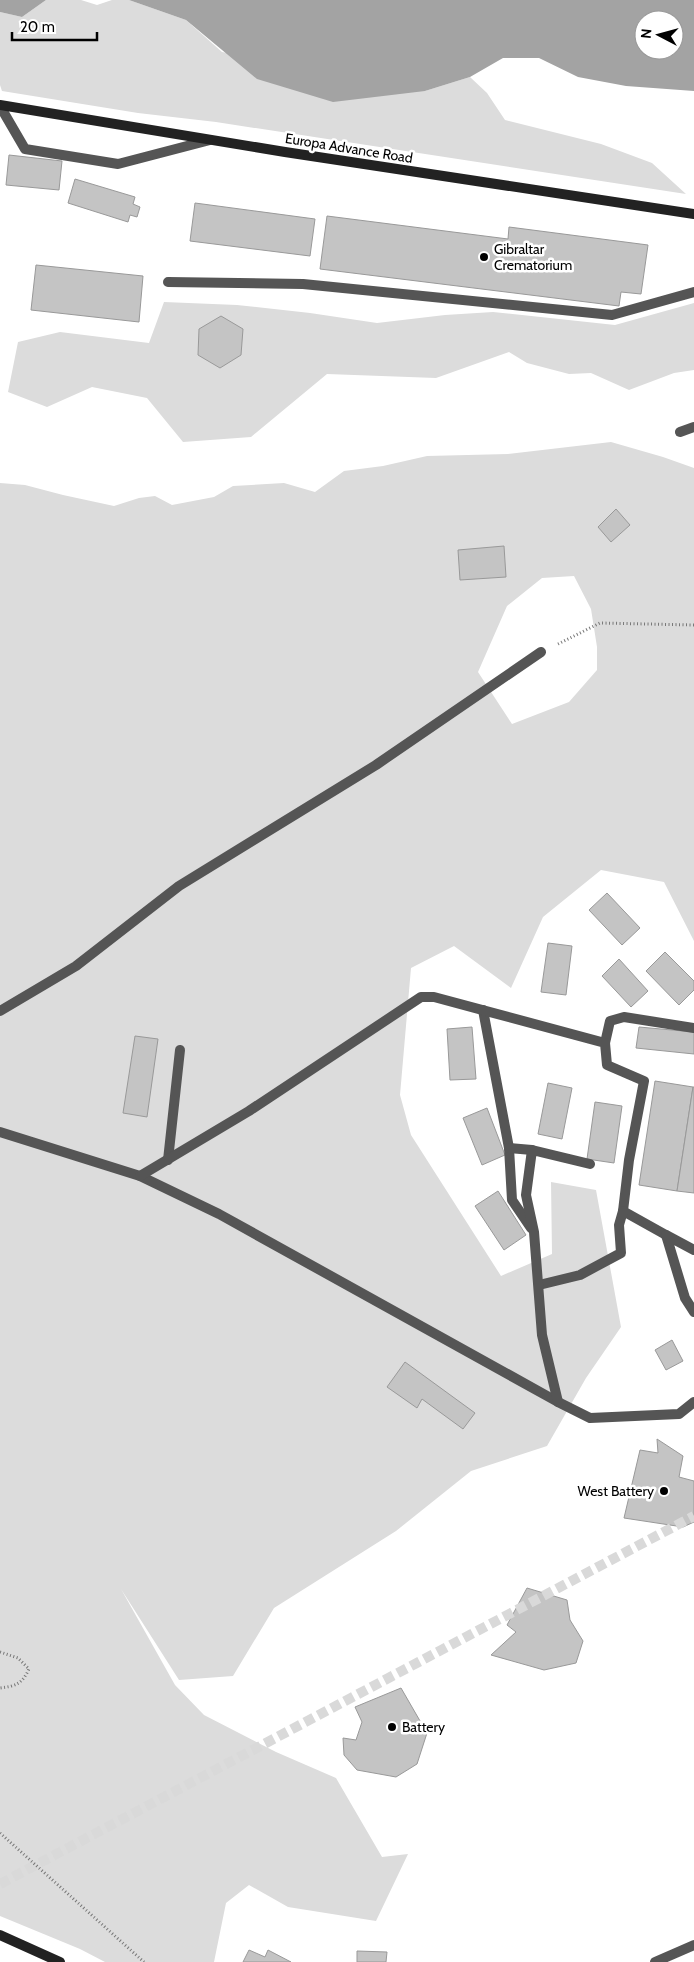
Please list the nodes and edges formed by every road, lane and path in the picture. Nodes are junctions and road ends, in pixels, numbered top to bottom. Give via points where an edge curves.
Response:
1 (0, 106) edge
2 (210, 140) junction
3 (694, 214) edge
4 (168, 282) dead end
5 (694, 292) edge
6 (694, 427) edge
7 (680, 432) dead end
8 (694, 626) edge
9 (541, 652) joint
10 (483, 1010) junction
11 (0, 1011) edge
12 (694, 1028) edge
13 (605, 1043) junction
14 (180, 1050) dead end
15 (0, 1132) edge
16 (510, 1148) junction
17 (532, 1150) junction
18 (168, 1160) junction
19 (590, 1164) dead end
20 (140, 1176) junction
21 (623, 1211) junction
22 (534, 1232) junction
23 (666, 1235) junction
24 (694, 1250) edge
25 (539, 1285) junction
26 (694, 1312) edge
27 (558, 1402) junction
28 (694, 1402) edge
29 (0, 1652) edge
30 (0, 1688) edge
31 (0, 1833) edge
32 (0, 1935) edge
33 (694, 1945) edge
34 (60, 1962) edge
35 (144, 1962) edge
36 (655, 1962) edge

1 - 2 main road, Europa Advance Road
1 - 2 lane via 25,149 108,163 118,164
2 - 3 main road, Europa Advance Road
4 - 5 lane via 303,284 612,315
6 - 7 lane
8 - 9 path via 600,623
9 - 11 lane via 376,765 179,886 76,966
10 - 13 lane
10 - 16 lane
10 - 18 lane via 434,997 421,997
12 - 13 lane via 624,1017 610,1021
13 - 21 lane via 607,1065 644,1081
14 - 18 lane
15 - 20 lane
16 - 17 lane
16 - 22 lane via 512,1200
17 - 19 lane
17 - 22 lane via 526,1196
18 - 20 lane
20 - 27 lane via 219,1214
21 - 23 lane
21 - 25 lane via 619,1225 621,1254 580,1275
22 - 25 lane
23 - 24 lane
23 - 26 lane via 685,1298
25 - 27 lane via 542,1335
27 - 28 lane via 590,1418 679,1414
29 - 30 path via 18,1658 29,1669 24,1680 12,1687
31 - 35 path
32 - 34 main road
33 - 36 lane

